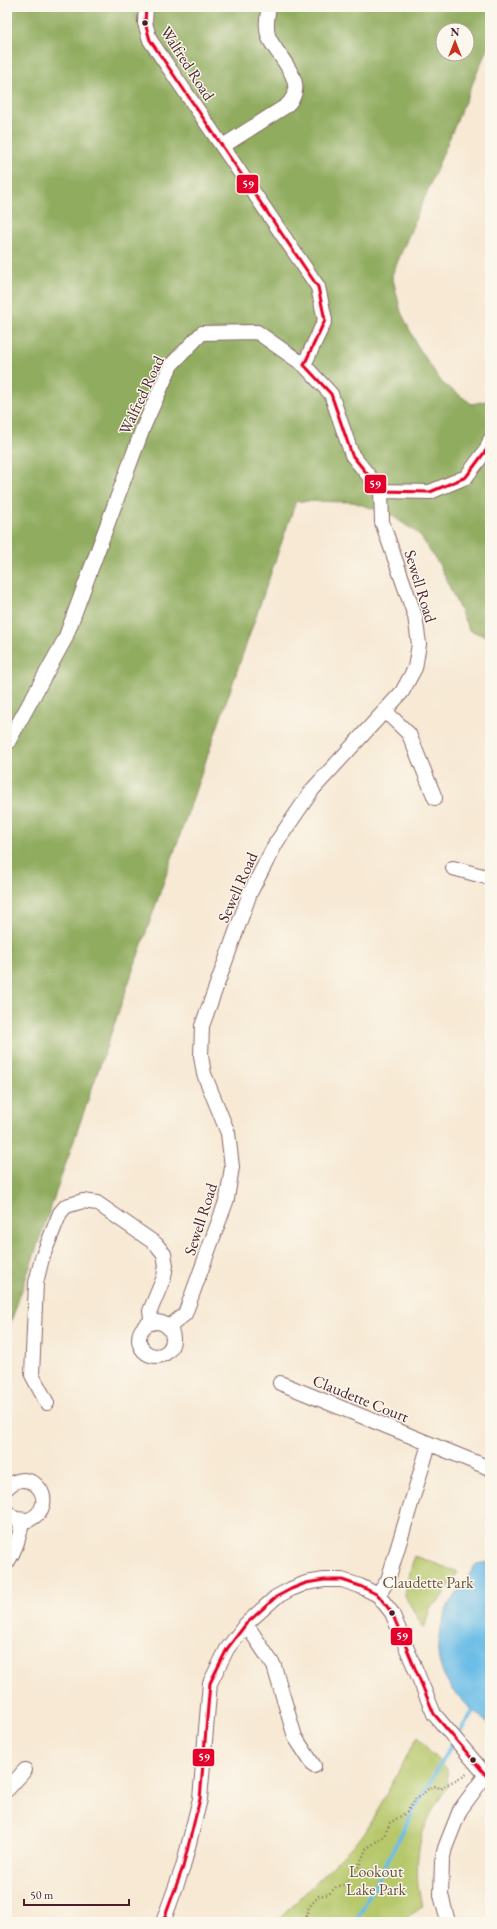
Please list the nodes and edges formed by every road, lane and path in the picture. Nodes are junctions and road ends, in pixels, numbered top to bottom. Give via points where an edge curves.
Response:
1 (146, 7) edge
2 (269, 7) edge
3 (223, 146) junction
4 (304, 365) junction
5 (490, 440) edge
6 (381, 491) junction
7 (385, 711) junction
8 (7, 744) edge
9 (435, 798) dead end
10 (453, 868) dead end
11 (490, 878) edge
12 (152, 1323) junction
13 (169, 1328) junction
14 (280, 1383) dead end
15 (47, 1403) dead end
16 (428, 1444) junction
17 (490, 1470) edge
18 (7, 1488) edge
19 (7, 1512) edge
20 (22, 1521) junction
21 (7, 1563) edge
22 (378, 1595) junction
23 (246, 1624) junction
24 (314, 1766) dead end
25 (25, 1770) dead end
26 (485, 1776) edge
27 (7, 1790) edge
28 (163, 1922) edge
29 (300, 1922) edge
30 (448, 1922) edge

1 - 3 street, Walfred Road via 145,22 150,40
2 - 3 street via 266,29 269,38 294,76 296,92 286,106
3 - 4 street, Walfred Road via 318,287 325,320
4 - 6 street via 330,394 352,455
4 - 8 street, Walfred Road via 257,332 202,333 171,365 143,428 65,639
5 - 6 street via 487,449 466,477 430,492
6 - 7 street, Sewell Road via 382,522 415,616 419,644 414,668 402,692
7 - 9 street via 409,734
7 - 13 street, Sewell Road via 313,789 276,843 250,894 202,1026 201,1056 204,1074 228,1133 232,1166 227,1199 185,1314
10 - 11 street
12 - 13 street via 158,1322
12 - 13 street via 142,1330 140,1342 146,1353 152,1356 164,1354 172,1345 174,1339
12 - 15 street via 150,1311 164,1277 164,1254 156,1244 96,1203 83,1200 66,1206 60,1213 44,1252 36,1283 32,1375
14 - 16 street, Claudette Court
16 - 17 street, Claudette Court
16 - 22 street via 388,1580
18 - 20 street via 25,1480 38,1486 42,1492 44,1498 40,1512 35,1517
19 - 20 street
20 - 21 street via 21,1535
22 - 23 street via 342,1580 324,1580 306,1584 276,1597
22 - 26 street via 392,1613 434,1714
23 - 24 street via 274,1666 295,1738
23 - 28 street via 227,1649 210,1683 200,1799 183,1867
25 - 27 street
26 - 29 path via 472,1770 456,1781 445,1784 441,1789 436,1786 428,1788 416,1798 407,1812 390,1823 384,1836 366,1849 358,1868 344,1885 338,1886 329,1894 319,1896
26 - 30 street via 460,1810 445,1848 441,1895

